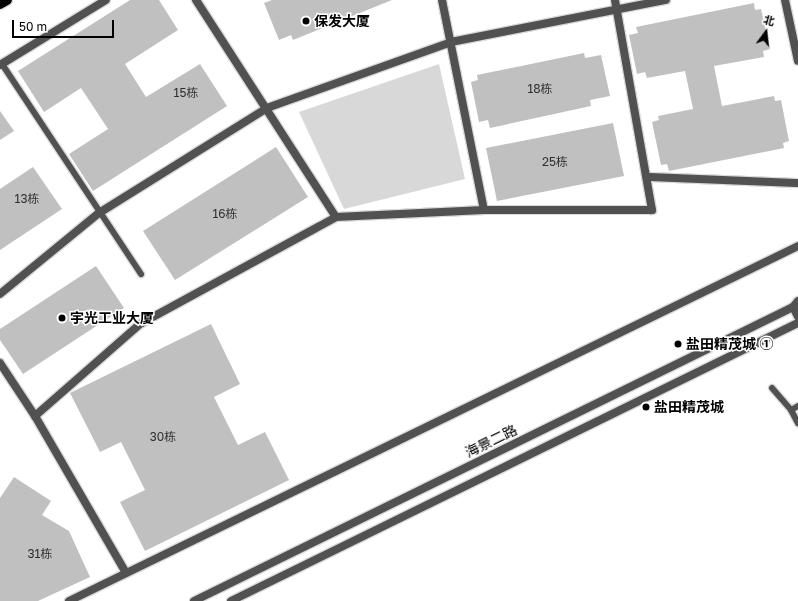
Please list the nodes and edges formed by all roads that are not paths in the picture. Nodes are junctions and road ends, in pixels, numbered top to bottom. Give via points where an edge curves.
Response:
1 (7, 0) edge
2 (106, 0) edge
3 (196, 0) edge
4 (442, 0) edge
5 (615, 0) edge
6 (666, 0) edge
7 (786, 0) edge
8 (0, 4) edge
9 (616, 10) junction
10 (451, 42) junction
11 (798, 61) edge
12 (1, 65) edge
13 (267, 108) junction
14 (648, 177) junction
15 (798, 183) edge
16 (484, 210) junction
17 (99, 213) junction
18 (336, 218) junction
19 (798, 246) edge
20 (141, 274) dead end
21 (0, 294) edge
22 (796, 304) edge
23 (798, 317) edge
24 (798, 323) edge
25 (0, 363) edge
26 (772, 388) dead end
27 (798, 406) edge
28 (791, 410) junction
29 (34, 416) junction
30 (798, 423) edge
31 (126, 573) junction
32 (69, 601) edge
33 (194, 601) edge
34 (231, 601) edge

1 - 8 main road
2 - 12 street
3 - 13 street
4 - 10 street
5 - 9 street
6 - 9 street
7 - 11 street
9 - 10 street
9 - 14 street
10 - 13 street
10 - 16 street
12 - 17 lane
13 - 17 street
13 - 18 street
14 - 15 street
14 - 16 street via 652,210
16 - 18 street
17 - 20 lane
17 - 21 street
18 - 29 street via 140,324
19 - 31 street
22 - 23 street
22 - 33 street, 海景二路
24 - 34 street, 海景二路
25 - 29 street
26 - 28 lane
27 - 28 lane
28 - 30 lane
29 - 31 street
31 - 32 street

